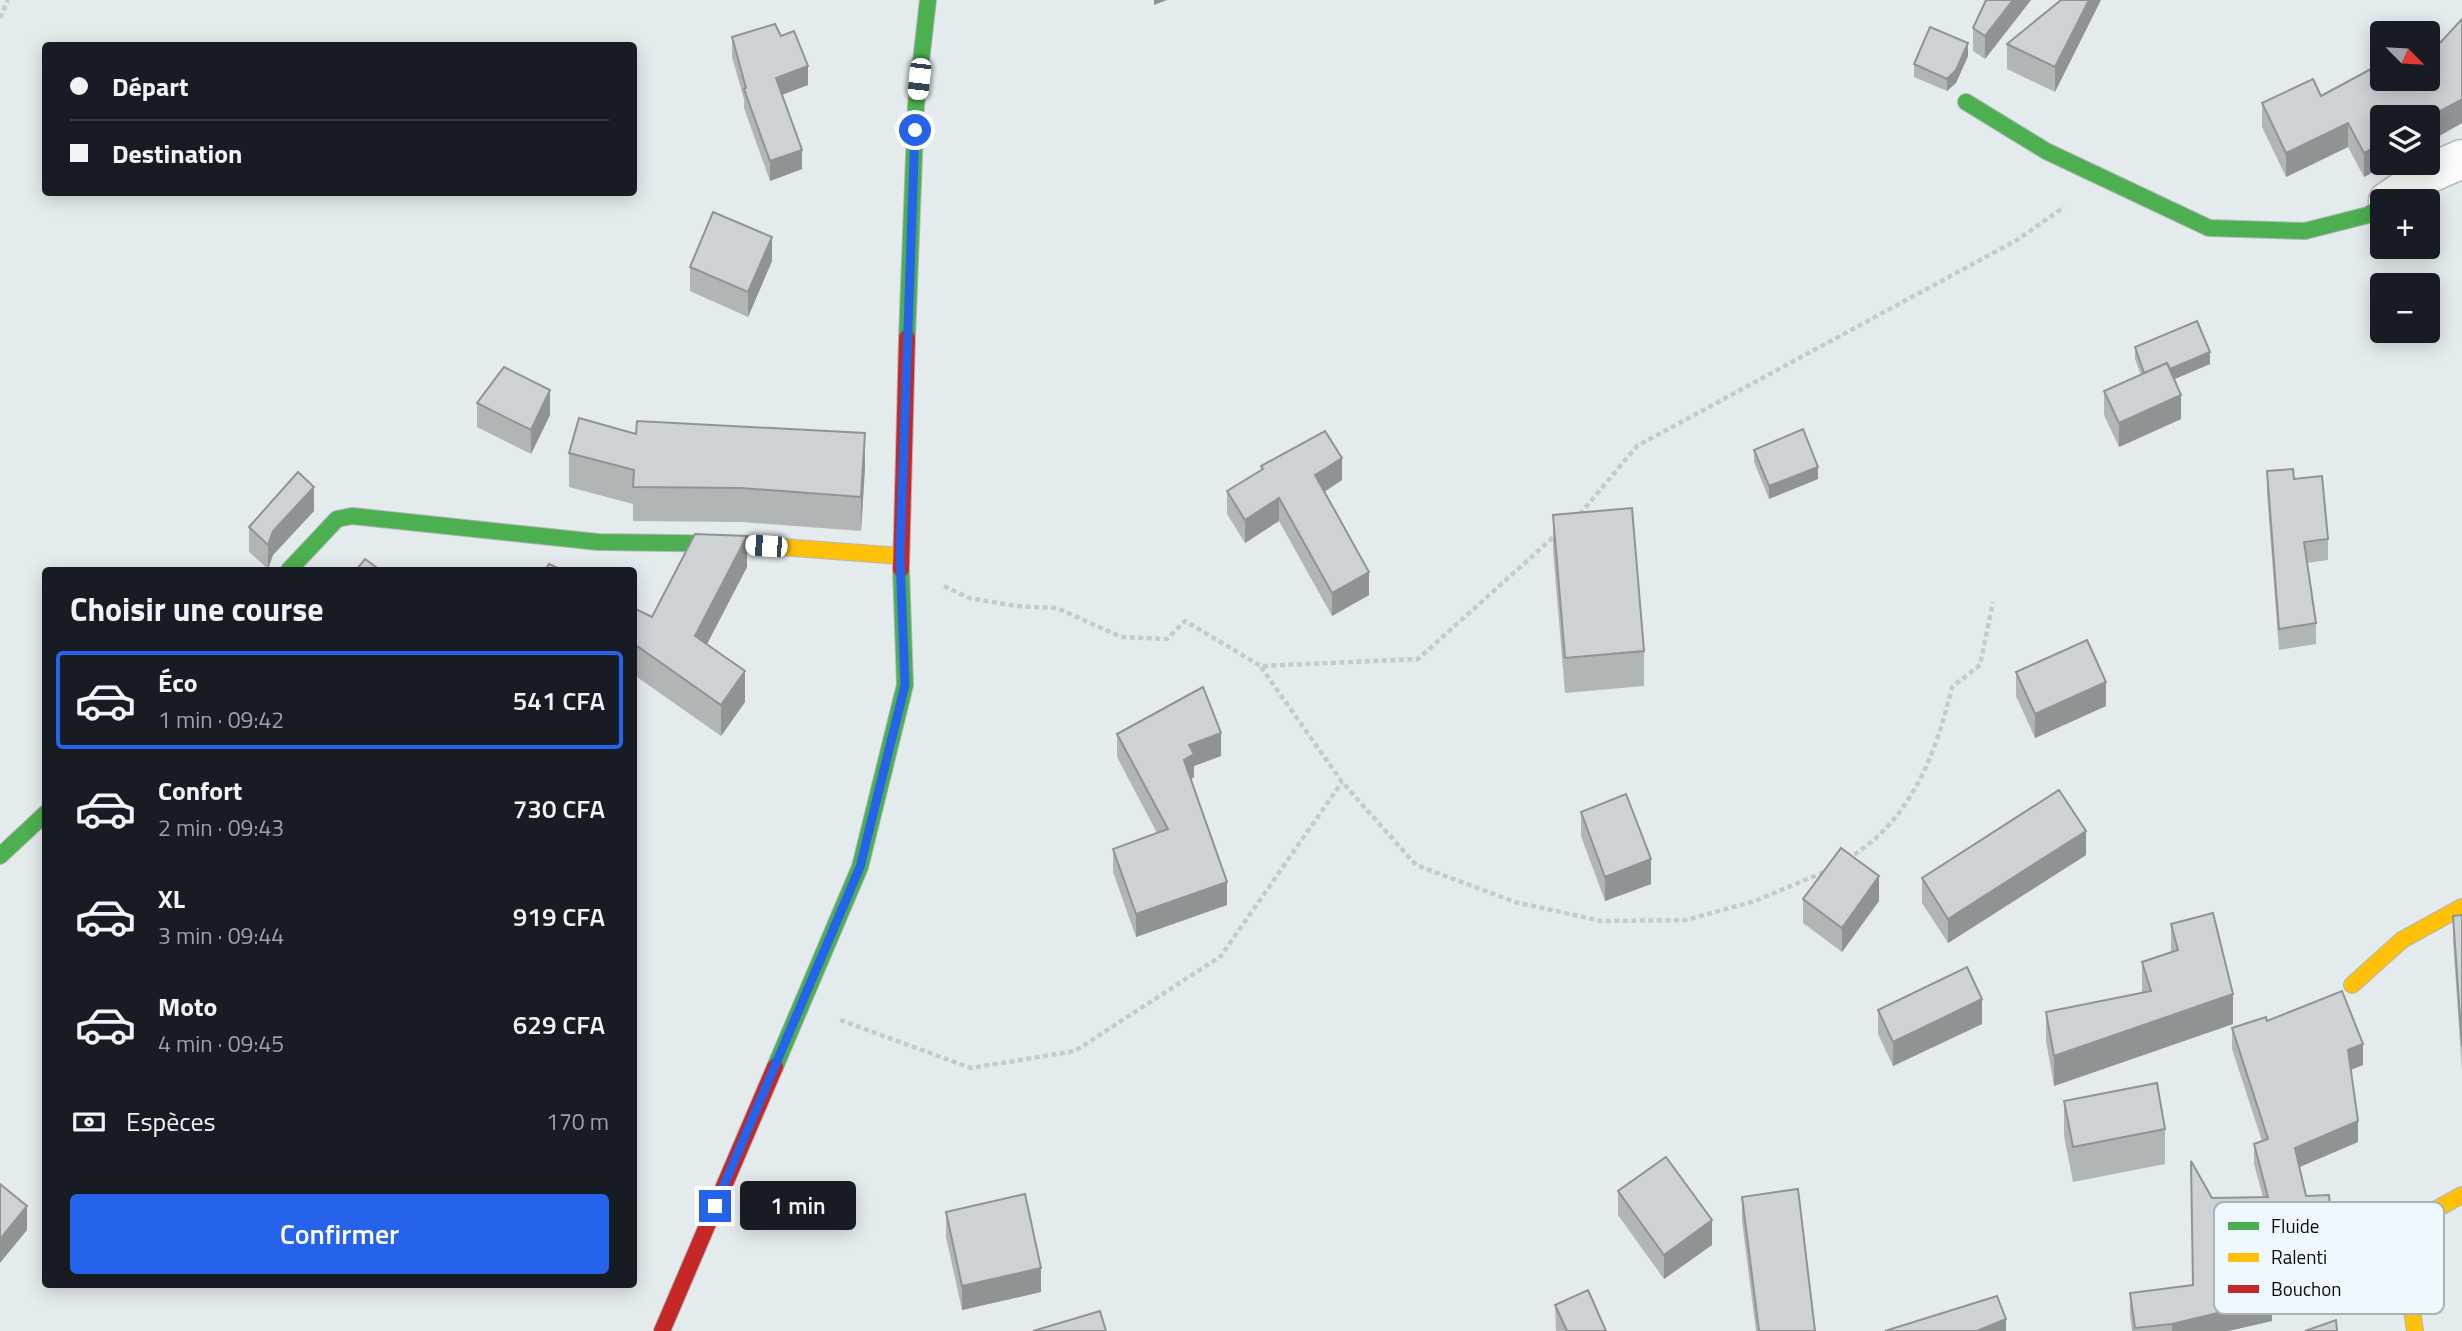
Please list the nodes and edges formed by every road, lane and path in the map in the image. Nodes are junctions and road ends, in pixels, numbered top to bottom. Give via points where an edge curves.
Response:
1 (8, 0) edge
2 (928, 0) edge
3 (0, 18) edge
4 (1966, 102) dead end
5 (2462, 159) edge
6 (2106, 177) junction
7 (2406, 189) edge
8 (2370, 214) edge
9 (1579, 515) edge
10 (1558, 533) edge
11 (900, 556) junction
12 (292, 567) edge
13 (1993, 603) dead end
14 (1261, 666) junction
15 (1342, 782) junction
16 (42, 817) edge
17 (0, 855) edge
18 (1840, 863) edge
19 (1830, 869) edge
20 (2462, 908) edge
21 (2352, 985) dead end
22 (800, 1005) junction
23 (2462, 1195) edge
24 (2444, 1205) edge
25 (662, 1331) edge

1 - 3 path
2 - 11 street via 916,119
4 - 6 street via 2046,151
5 - 7 street
6 - 8 street via 2209,228 2305,231
6 - 9 path via 2017,240 1637,446
10 - 14 path via 1418,659
11 - 12 street via 739,544 598,542 352,516 337,519
11 - 14 path via 933,581 969,598 1057,608 1121,637 1167,639 1185,621
11 - 22 street via 905,685 860,867
13 - 18 path via 1980,665 1952,687 1941,735 1905,810 1871,845
14 - 15 path
15 - 19 path via 1416,865 1515,902 1601,920 1686,920 1755,901
15 - 22 path via 1222,957 1075,1051 971,1068
16 - 17 street
20 - 21 street via 2401,938
22 - 25 street
23 - 24 street

